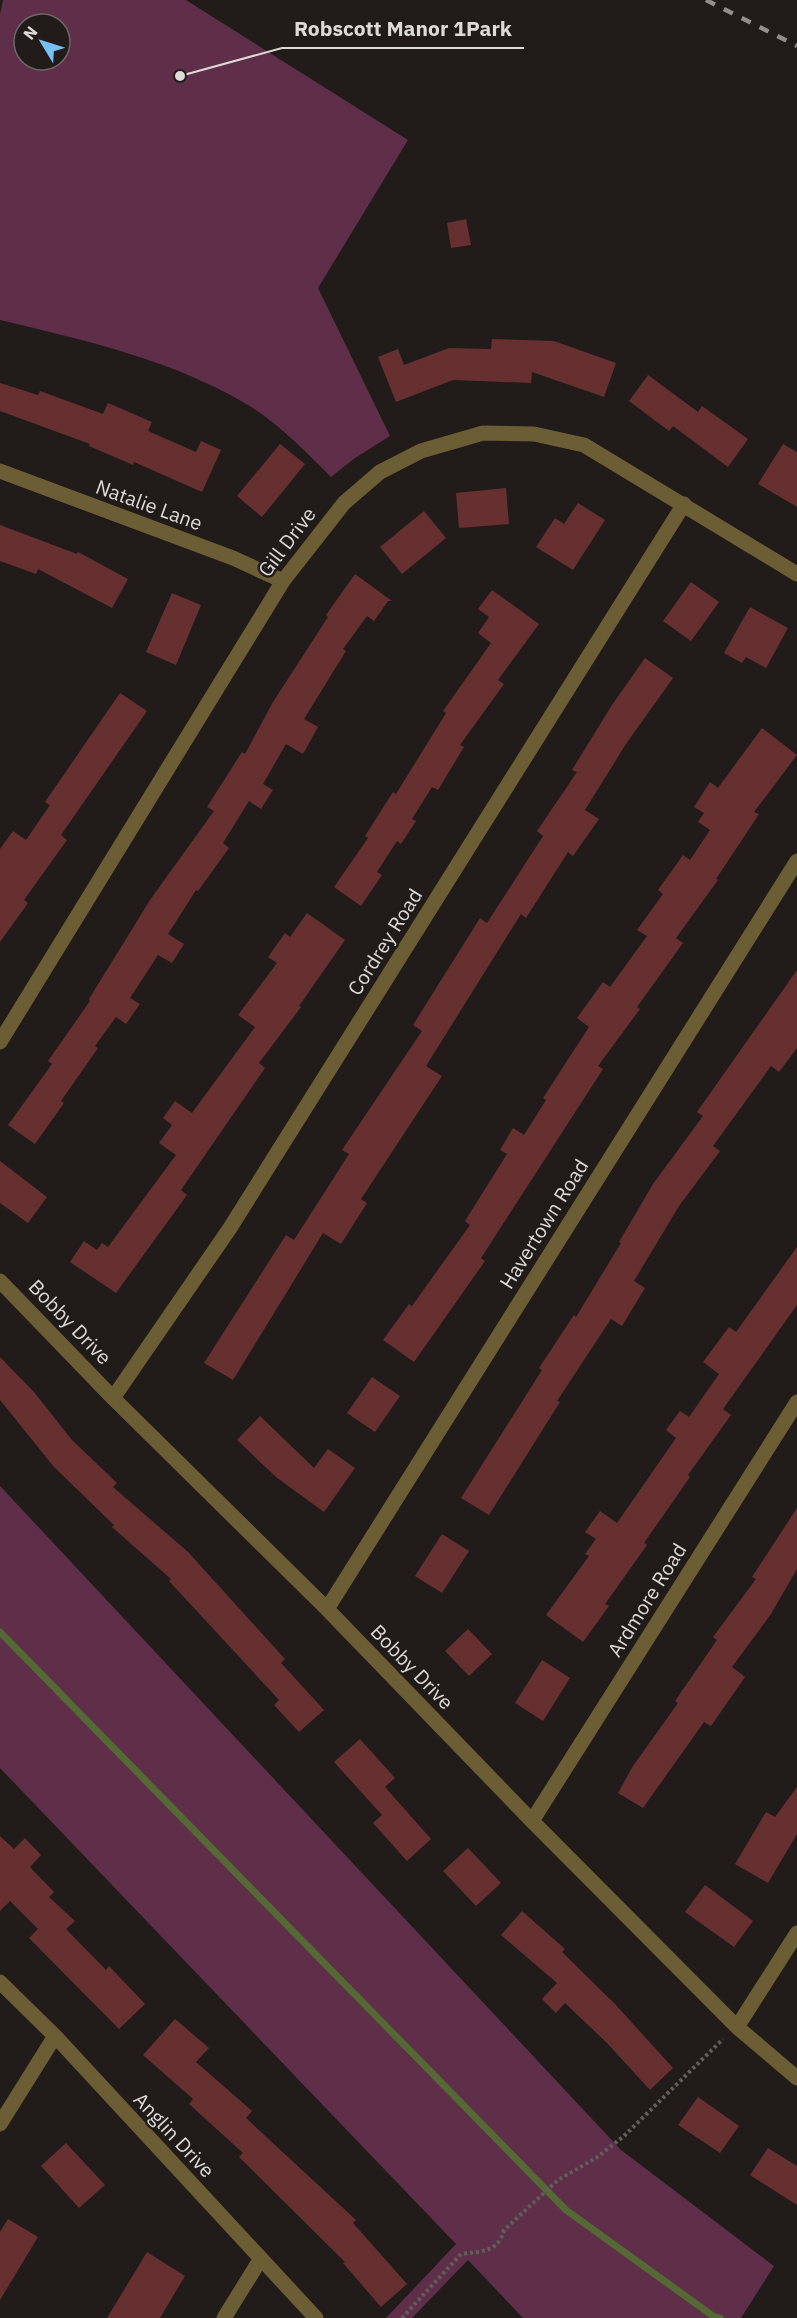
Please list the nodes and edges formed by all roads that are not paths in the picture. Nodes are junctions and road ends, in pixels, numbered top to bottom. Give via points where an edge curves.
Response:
1 (0, 471) edge
2 (684, 504) junction
3 (797, 574) edge
4 (283, 581) junction
5 (797, 861) edge
6 (0, 1042) edge
7 (0, 1281) edge
8 (113, 1398) junction
9 (797, 1402) edge
10 (327, 1609) junction
11 (532, 1821) junction
12 (797, 1933) edge
13 (0, 1982) edge
14 (737, 2027) junction
15 (55, 2036) junction
16 (797, 2078) edge
17 (0, 2124) edge
18 (260, 2260) junction
19 (224, 2318) edge
20 (316, 2318) edge

1 - 4 street, Natalie Lane via 233,558
2 - 3 street, Gill Drive
2 - 4 street, Gill Drive via 584,445 534,434 483,433 421,451 380,472 344,503
2 - 8 street, Cordrey Road via 230,1228
4 - 6 street, Gill Drive
5 - 10 street, Havertown Road
7 - 8 street, Bobby Drive
8 - 10 street, Bobby Drive
9 - 11 street, Ardmore Road
10 - 11 street, Bobby Drive
11 - 14 street, Bobby Drive
12 - 14 street
13 - 15 street, Anglin Drive
14 - 16 street, Bobby Drive
15 - 17 street
15 - 18 street, Anglin Drive
18 - 19 street
18 - 20 street, Anglin Drive

